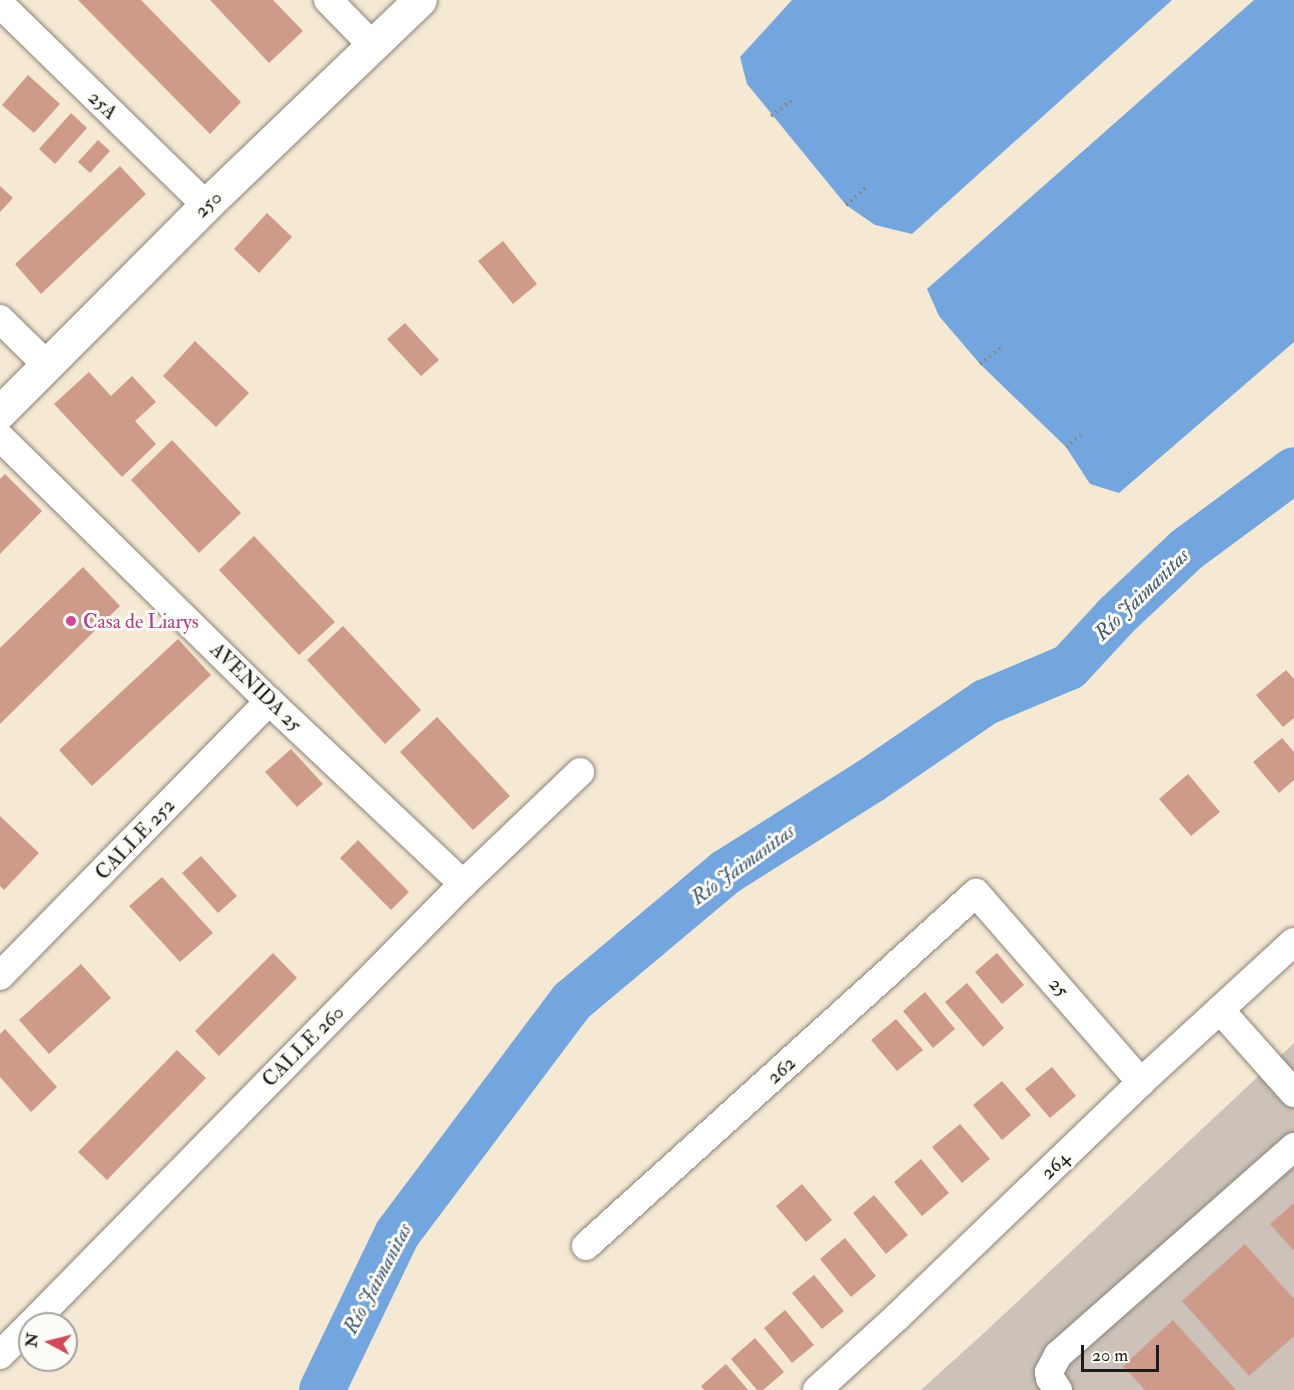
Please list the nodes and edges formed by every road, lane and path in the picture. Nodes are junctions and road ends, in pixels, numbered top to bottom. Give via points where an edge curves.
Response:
1 (328, 0) edge
2 (420, 0) edge
3 (0, 4) edge
4 (374, 47) junction
5 (792, 100) dead end
6 (771, 116) dead end
7 (869, 185) dead end
8 (206, 205) junction
9 (846, 205) dead end
10 (0, 319) edge
11 (1002, 347) dead end
12 (980, 364) dead end
13 (47, 365) junction
14 (0, 412) edge
15 (1081, 435) dead end
16 (0, 437) edge
17 (1066, 447) dead end
18 (269, 701) junction
19 (580, 772) dead end
20 (464, 884) junction
21 (976, 893) joint
22 (1294, 942) edge
23 (2, 971) edge
24 (1220, 1010) junction
25 (1141, 1082) junction
26 (1294, 1093) edge
27 (1294, 1147) edge
28 (586, 1246) dead end
29 (42, 1312) edge
30 (18, 1336) edge
31 (0, 1355) edge
32 (817, 1390) edge
33 (1058, 1390) edge

1 - 4 street
2 - 4 main road, 250
3 - 8 street, 25A
4 - 8 main road, 250
5 - 6 path
7 - 9 path
8 - 13 main road, 250
10 - 13 street
11 - 12 path
13 - 14 main road, 250
15 - 17 path
16 - 18 street, AVENIDA 25
18 - 20 street, AVENIDA 25
18 - 23 street, CALLE 252
19 - 20 street, CALLE 260
20 - 29 street, CALLE 260
21 - 25 street, 25
21 - 28 street, 262
22 - 24 street, 264
24 - 25 street, 264
24 - 26 street
25 - 32 street, 264
27 - 33 street via 1058,1355 1049,1372
30 - 31 street, CALLE 260

